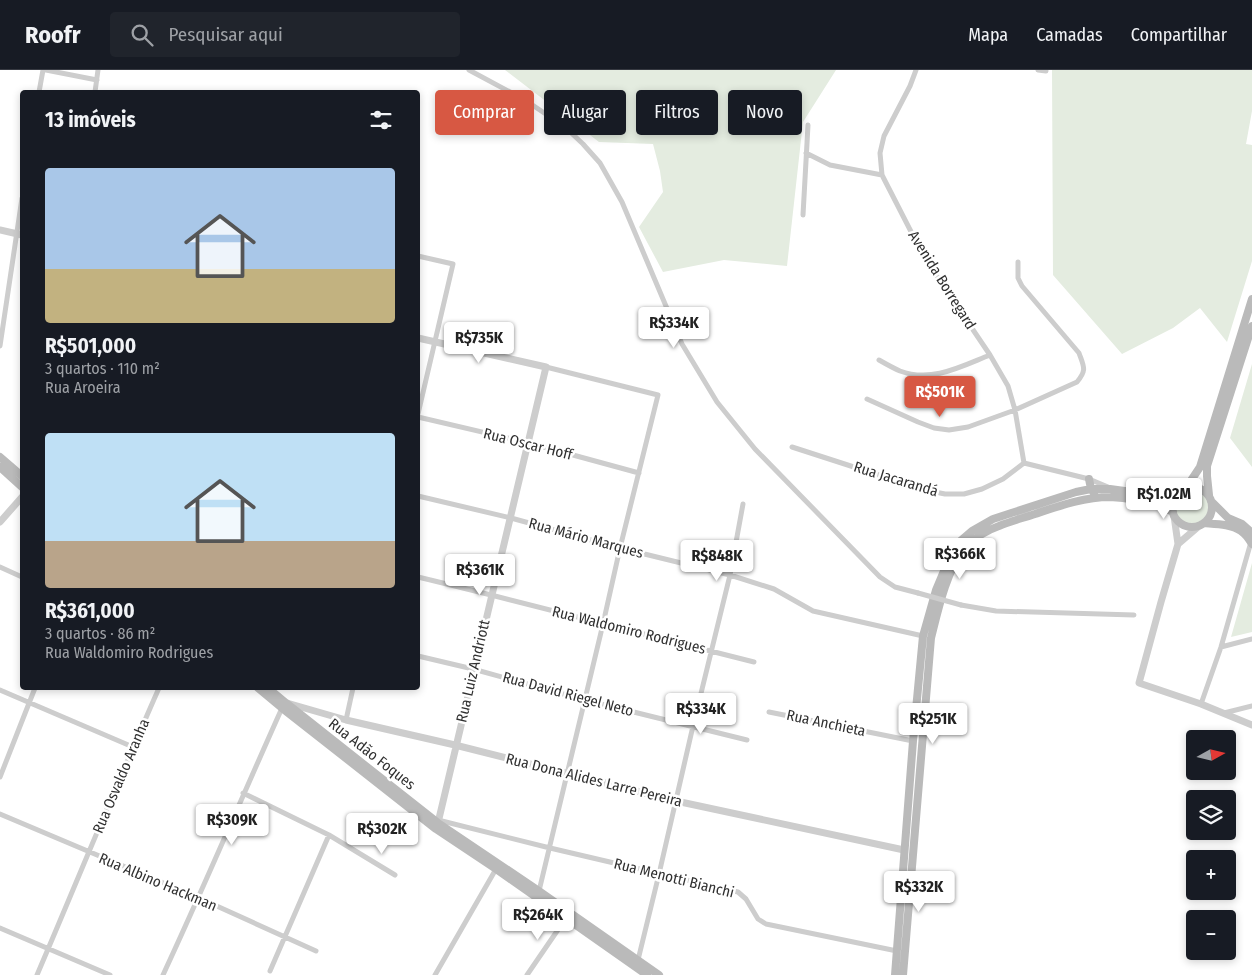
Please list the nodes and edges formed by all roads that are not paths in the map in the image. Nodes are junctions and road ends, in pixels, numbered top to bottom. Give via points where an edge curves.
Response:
1 (44, 70) edge
2 (98, 70) edge
3 (470, 70) edge
4 (916, 70) edge
5 (1038, 70) edge
6 (1046, 71) edge
7 (97, 80) junction
8 (39, 90) edge
9 (95, 90) edge
10 (808, 125) dead end
11 (806, 153) junction
12 (882, 175) junction
13 (803, 215) dead end
14 (0, 230) edge
15 (20, 234) edge
16 (420, 256) edge
17 (1018, 262) dead end
18 (1252, 298) edge
19 (1252, 326) edge
20 (420, 338) edge
21 (434, 342) junction
22 (0, 346) edge
23 (990, 355) junction
24 (879, 360) dead end
25 (546, 367) junction
26 (867, 399) dead end
27 (420, 406) edge
28 (1015, 410) junction
29 (420, 416) edge
30 (529, 443) junction
31 (792, 447) dead end
32 (0, 457) edge
33 (1024, 463) junction
34 (0, 467) edge
35 (638, 473) junction
36 (20, 474) edge
37 (1089, 479) junction
38 (20, 484) edge
39 (1186, 488) junction
40 (1091, 489) junction
41 (1110, 489) junction
42 (1176, 494) junction
43 (420, 496) edge
44 (1210, 498) junction
45 (20, 499) edge
46 (1127, 499) junction
47 (743, 504) dead end
48 (1174, 514) junction
49 (510, 518) junction
50 (0, 522) edge
51 (1201, 524) junction
52 (1252, 533) edge
53 (1252, 543) edge
54 (1178, 544) junction
55 (620, 548) junction
56 (0, 567) edge
57 (730, 575) junction
58 (20, 576) edge
59 (420, 577) edge
60 (492, 595) junction
61 (1134, 615) dead end
62 (603, 624) junction
63 (923, 636) junction
64 (1252, 639) edge
65 (1221, 647) junction
66 (711, 651) junction
67 (420, 656) edge
68 (754, 662) dead end
69 (473, 669) junction
70 (0, 690) edge
71 (34, 690) edge
72 (158, 690) edge
73 (261, 690) edge
74 (270, 690) edge
75 (353, 690) edge
76 (585, 700) junction
77 (29, 702) junction
78 (1201, 704) junction
79 (284, 706) junction
80 (1252, 706) edge
81 (769, 712) dead end
82 (1224, 713) junction
83 (346, 720) junction
84 (1252, 725) edge
85 (693, 726) junction
86 (747, 740) dead end
87 (913, 741) junction
88 (455, 746) junction
89 (133, 747) junction
90 (567, 774) junction
91 (0, 777) edge
92 (244, 793) junction
93 (676, 801) junction
94 (0, 814) edge
95 (437, 824) junction
96 (329, 836) junction
97 (550, 848) junction
98 (904, 850) junction
99 (90, 852) junction
100 (496, 869) junction
101 (660, 874) junction
102 (395, 875) dead end
103 (539, 892) junction
104 (199, 898) junction
105 (566, 918) junction
106 (0, 928) edge
107 (284, 937) junction
108 (48, 948) junction
109 (316, 951) dead end
110 (897, 951) junction
111 (638, 960) junction
112 (270, 971) dead end
113 (37, 975) edge
114 (110, 975) edge
115 (163, 975) edge
116 (435, 975) edge
117 (527, 975) edge
118 (647, 975) edge
119 (659, 975) edge
120 (895, 975) edge
121 (903, 975) edge

1 - 7 street
1 - 8 street
2 - 7 street
3 - 61 street, bridge via 525,100 565,127 600,163 622,202 682,344 717,402 755,449 880,577 918,593 996,611
4 - 12 street, Avenida Borregard via 884,136 880,153
5 - 6 street
7 - 9 street
10 - 11 street
11 - 12 street via 830,165
11 - 13 street
12 - 23 street, Avenida Borregard via 924,257
14 - 15 street
15 - 22 street
16 - 21 street via 453,264
17 - 28 street via 1018,278 1022,286 1079,353 1084,374 1077,382
18 - 39 main road via 1200,467
19 - 44 main road via 1208,466
20 - 21 street
21 - 25 street
21 - 27 street
23 - 24 street via 930,376 902,371
23 - 28 street, Avenida Borregard via 1008,386
25 - 30 street, Rua Luiz Andriott
25 - 35 street via 658,395
26 - 28 street via 918,422 949,430 968,427
28 - 33 street, Avenida Borregard
29 - 30 street, Rua Oscar Hoff
30 - 35 street, Rua Oscar Hoff
30 - 49 street, Rua Luiz Andriott
31 - 33 street, Rua Jacarandá via 945,494 964,494 982,489 1003,480
32 - 36 main road
33 - 37 street
34 - 38 main road
35 - 55 street
37 - 40 main road
37 - 41 street
39 - 42 main road
39 - 44 main road via 1192,486 1204,490
40 - 41 main road
40 - 46 main road via 1095,493 1121,495
40 - 63 main road via 993,519 958,543 936,590
41 - 42 main road via 1154,495
42 - 48 main road via 1172,506
43 - 49 street, Rua Mário Marques
44 - 51 main road via 1211,513
44 - 52 main road via 1228,518
45 - 50 street
46 - 48 main road via 1160,506
46 - 121 main road via 1094,498 997,526 977,537 956,561 943,592 931,638
47 - 57 street
48 - 51 main road via 1187,526
48 - 54 street
49 - 55 street, Rua Mário Marques
49 - 60 street, Rua Luiz Andriott
51 - 53 main road via 1241,530
51 - 54 street
53 - 65 street
54 - 78 street via 1139,683
55 - 57 street, Rua Mário Marques
55 - 62 street
56 - 58 street
57 - 63 street, Rua Mário Marques via 774,589 813,612
57 - 66 street
59 - 60 street, Rua Waldomiro Rodrigues
60 - 62 street, Rua Waldomiro Rodrigues
60 - 69 street, Rua Luiz Andriott
62 - 66 street, Rua Waldomiro Rodrigues
62 - 76 street
63 - 87 main road
64 - 65 street
65 - 78 street
66 - 68 street, Rua Waldomiro Rodrigues
66 - 85 street
67 - 69 street, Rua David Riegel Neto
69 - 76 street, Rua David Riegel Neto
69 - 88 street, Rua Luiz Andriott
70 - 77 street
71 - 77 street
72 - 89 street, Rua Osvaldo Aranha
73 - 79 main road, Rua Adão Foques
74 - 79 main road, Rua Adão Foques
75 - 83 street
76 - 85 street, Rua David Riegel Neto
76 - 90 street
77 - 89 street
77 - 91 street
78 - 82 street
79 - 83 street, Rua Dona Alides Larre Pereira
79 - 92 street
79 - 95 main road, Rua Adão Foques
80 - 82 street
81 - 87 street, Rua Anchieta
82 - 84 street
83 - 88 street, Rua Dona Alides Larre Pereira
85 - 86 street, Rua David Riegel Neto
85 - 93 street
87 - 98 main road
88 - 90 street, Rua Dona Alides Larre Pereira
88 - 95 street, Rua Luiz Andriott
89 - 99 street, Rua Osvaldo Aranha
90 - 93 street, Rua Dona Alides Larre Pereira
90 - 97 street
92 - 96 street
92 - 104 street
93 - 98 street, Rua Dona Alides Larre Pereira
93 - 101 street
94 - 99 street, Rua Albino Hackman
95 - 97 street, Rua Menotti Bianchi
95 - 100 main road, Rua Adão Foques
95 - 103 main road, Rua Adão Foques
96 - 102 street
96 - 107 street
97 - 101 street, Rua Menotti Bianchi
97 - 103 street
98 - 110 main road
99 - 104 street, Rua Albino Hackman
99 - 108 street, Rua Osvaldo Aranha
100 - 105 main road, Rua Adão Foques
100 - 116 street
101 - 110 street, Rua Menotti Bianchi via 738,892 758,919 766,924
101 - 111 street
103 - 111 main road, Rua Adão Foques
104 - 107 street, Rua Albino Hackman
104 - 115 street
105 - 117 street
105 - 118 main road, Rua Adão Foques
106 - 108 street
107 - 109 street, Rua Albino Hackman
107 - 112 street
108 - 113 street, Rua Osvaldo Aranha
108 - 114 street
110 - 120 main road
111 - 119 main road, Rua Adão Foques

